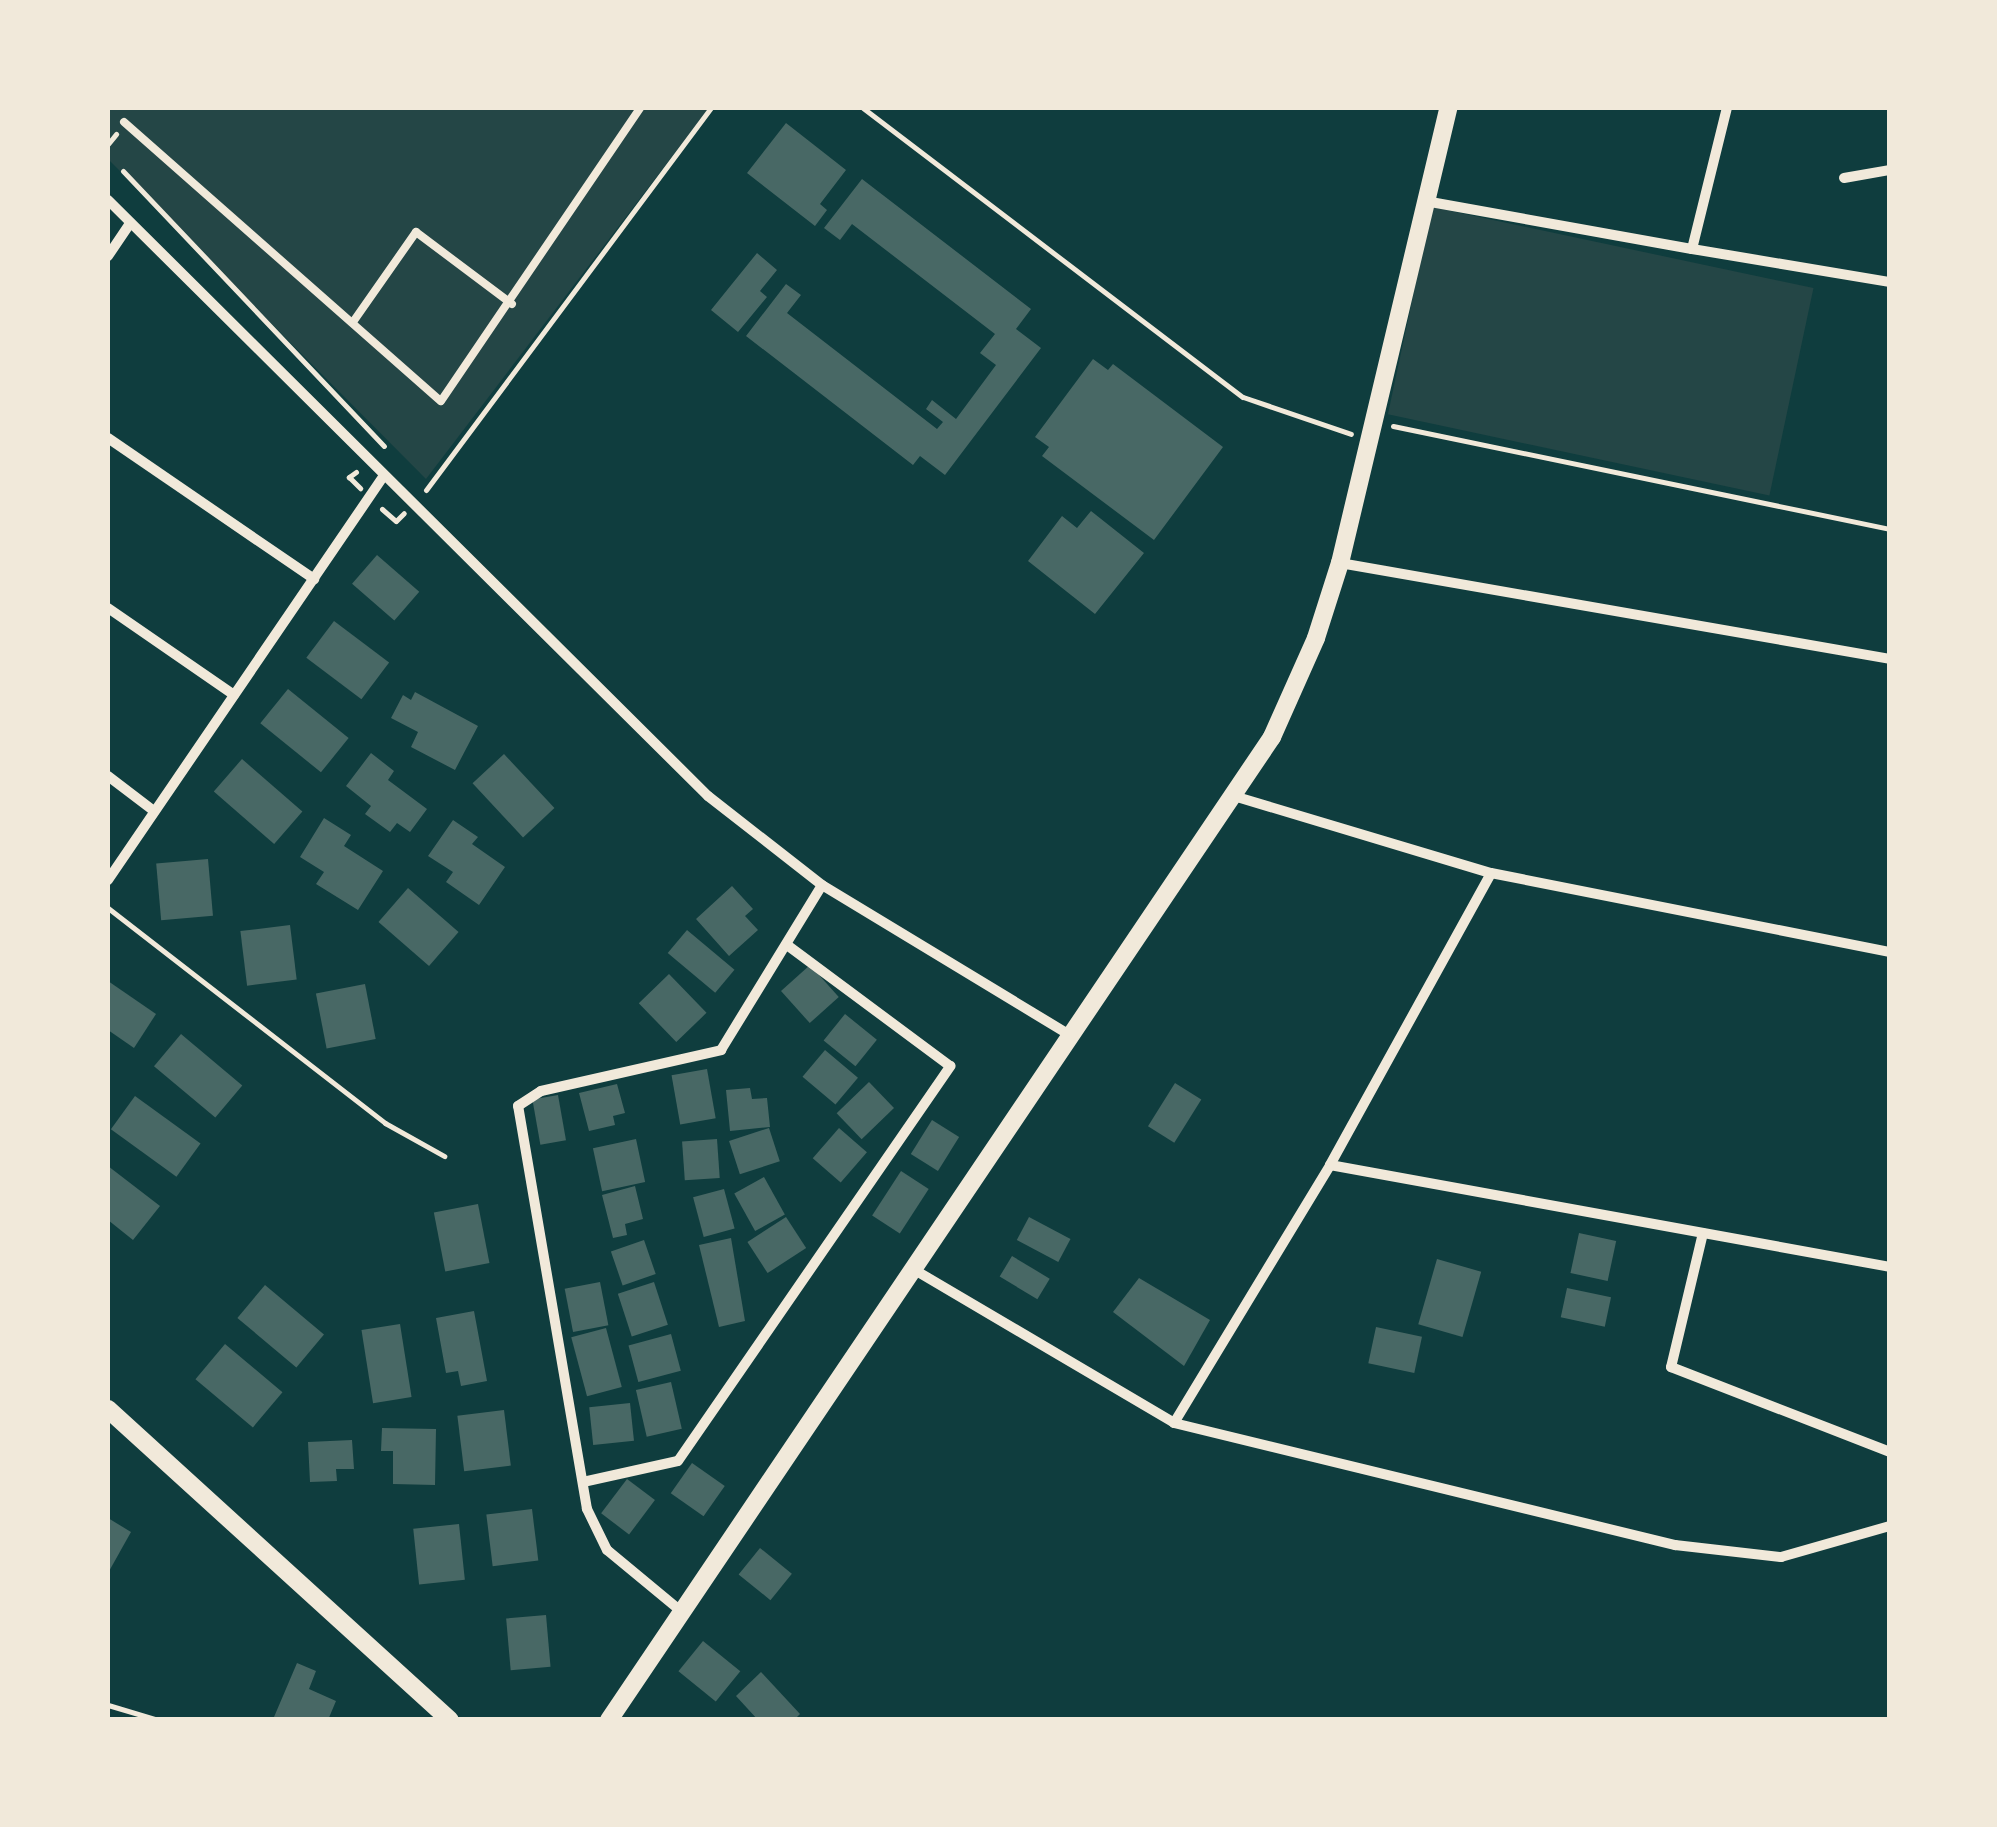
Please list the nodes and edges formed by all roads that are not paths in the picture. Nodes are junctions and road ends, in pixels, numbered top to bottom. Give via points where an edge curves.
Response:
1 (640, 108) edge
2 (1448, 108) edge
3 (1726, 108) edge
4 (124, 122) dead end
5 (1890, 170) edge
6 (1844, 178) dead end
7 (108, 200) edge
8 (1425, 202) junction
9 (130, 223) junction
10 (1692, 249) junction
11 (108, 256) edge
12 (1890, 282) edge
13 (512, 304) junction
14 (353, 322) junction
15 (108, 438) edge
16 (382, 479) junction
17 (1340, 563) junction
18 (314, 578) junction
19 (108, 608) edge
20 (1890, 659) edge
21 (234, 695) junction
22 (108, 776) edge
23 (1237, 797) junction
24 (154, 812) junction
25 (1491, 873) junction
26 (108, 880) edge
27 (822, 885) junction
28 (786, 944) junction
29 (1890, 952) edge
30 (1071, 1036) junction
31 (1330, 1165) junction
32 (1703, 1233) junction
33 (1890, 1268) edge
34 (913, 1269) junction
35 (108, 1409) edge
36 (1174, 1423) junction
37 (1890, 1452) edge
38 (582, 1482) junction
39 (1890, 1526) edge
40 (682, 1612) junction
41 (450, 1720) edge
42 (609, 1720) edge

1 - 13 lane
2 - 8 street
3 - 10 street
4 - 14 lane
5 - 6 street
7 - 9 street
8 - 10 street
8 - 17 street
9 - 11 street
9 - 16 street
10 - 12 street
13 - 14 lane via 416,232
13 - 14 lane via 441,401
15 - 18 street
16 - 18 street
16 - 27 street via 708,796
17 - 20 street
17 - 23 street via 1316,638
18 - 21 street
19 - 21 street
21 - 24 street
22 - 24 street
23 - 25 street
23 - 30 street
24 - 26 street
25 - 29 street
25 - 31 street
27 - 28 street
27 - 30 street
28 - 38 street via 721,1050 540,1091 518,1106
28 - 38 street via 950,1066 678,1461
30 - 34 street
31 - 32 street
31 - 36 street
32 - 33 street
32 - 37 street via 1671,1367
34 - 36 street
34 - 40 street
35 - 41 street
36 - 39 street via 1675,1545 1782,1557
38 - 40 street via 607,1550
40 - 42 street

